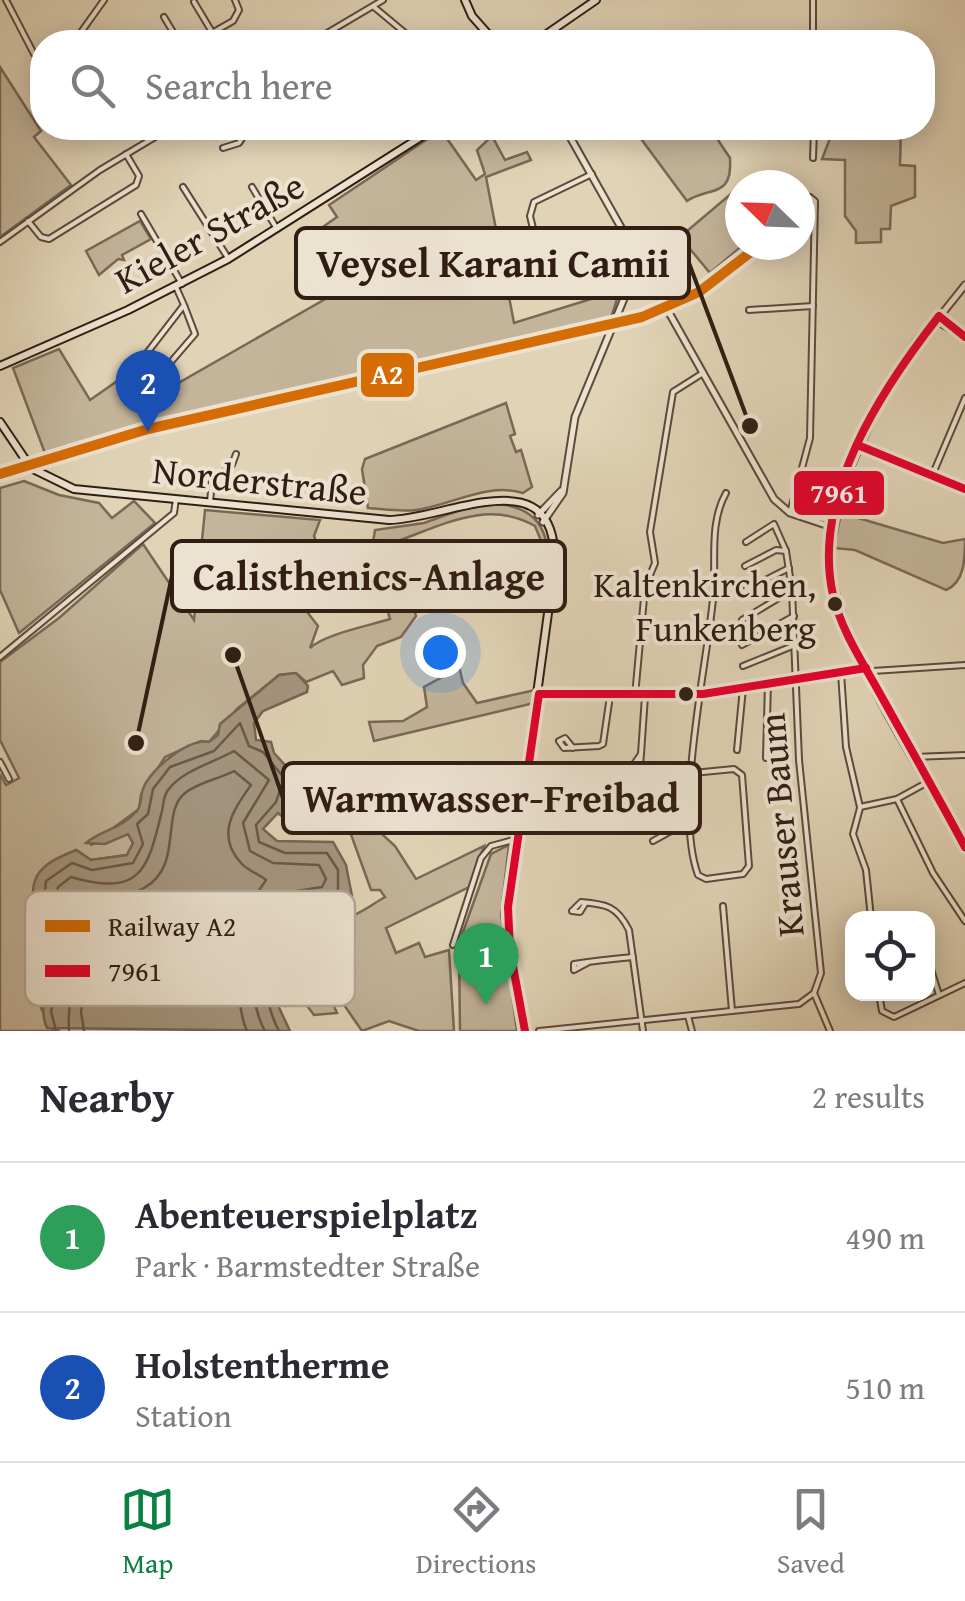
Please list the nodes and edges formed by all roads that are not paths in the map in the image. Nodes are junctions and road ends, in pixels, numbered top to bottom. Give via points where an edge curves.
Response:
1 (6, 0) edge
2 (18, 0) edge
3 (104, 0) edge
4 (236, 0) edge
5 (383, 0) edge
6 (466, 0) edge
7 (596, 0) edge
8 (813, 0) edge
9 (194, 2) edge
10 (373, 7) junction
11 (11, 10) junction
12 (164, 18) dead end
13 (83, 30) edge
14 (172, 30) edge
15 (210, 30) edge
16 (216, 30) edge
17 (333, 30) edge
18 (401, 30) edge
19 (484, 30) edge
20 (552, 30) edge
21 (812, 30) edge
22 (30, 40) edge
23 (149, 140) edge
24 (240, 140) edge
25 (416, 140) edge
26 (572, 140) edge
27 (816, 140) edge
28 (223, 148) dead end
29 (126, 154) junction
30 (814, 158) dead end
31 (592, 174) junction
32 (183, 187) dead end
33 (252, 187) dead end
34 (141, 214) dead end
35 (28, 221) junction
36 (277, 229) junction
37 (0, 242) edge
38 (539, 253) dead end
39 (228, 259) junction
40 (813, 260) edge
41 (642, 264) junction
42 (646, 271) junction
43 (965, 284) edge
44 (179, 285) junction
45 (623, 302) junction
46 (184, 305) junction
47 (813, 306) junction
48 (748, 310) dead end
49 (936, 320) junction
50 (965, 337) edge
51 (1, 365) edge
52 (704, 373) junction
53 (965, 398) edge
54 (0, 422) edge
55 (860, 446) junction
56 (236, 454) dead end
57 (932, 476) junction
58 (965, 489) edge
59 (726, 493) dead end
60 (176, 499) junction
61 (210, 502) junction
62 (790, 513) junction
63 (540, 518) junction
64 (833, 524) junction
65 (746, 542) dead end
66 (786, 551) junction
67 (746, 566) dead end
68 (789, 568) junction
69 (744, 590) dead end
70 (792, 590) junction
71 (794, 616) junction
72 (742, 620) dead end
73 (742, 645) dead end
74 (795, 645) junction
75 (0, 657) edge
76 (965, 665) edge
77 (742, 666) dead end
78 (866, 668) junction
79 (841, 673) junction
80 (796, 676) junction
81 (768, 682) junction
82 (743, 688) junction
83 (539, 694) junction
84 (702, 694) junction
85 (610, 696) junction
86 (635, 696) junction
87 (645, 696) junction
88 (572, 748) dead end
89 (736, 750) dead end
90 (641, 754) dead end
91 (965, 755) edge
92 (914, 756) junction
93 (766, 758) dead end
94 (0, 762) edge
95 (693, 773) junction
96 (9, 779) dead end
97 (928, 782) junction
98 (897, 798) junction
99 (860, 808) junction
100 (691, 820) junction
101 (517, 839) junction
102 (654, 840) dead end
103 (965, 848) edge
104 (585, 904) dead end
105 (723, 906) dead end
106 (871, 911) edge
107 (965, 921) edge
108 (453, 945) dead end
109 (633, 957) junction
110 (589, 962) dead end
111 (935, 982) edge
112 (965, 983) edge
113 (814, 994) junction
114 (939, 995) junction
115 (935, 997) edge
116 (880, 1001) edge
117 (926, 1001) edge
118 (732, 1011) junction
119 (688, 1016) junction
120 (641, 1021) junction
121 (525, 1031) edge
122 (540, 1031) edge
123 (643, 1031) edge
124 (692, 1031) edge
125 (830, 1031) edge

1 - 11 street
2 - 11 street
3 - 13 street
4 - 16 street via 237,16
5 - 10 street
6 - 19 main road
7 - 20 main road
8 - 21 street
9 - 15 street
10 - 17 street
10 - 18 street
11 - 22 street
12 - 14 street
23 - 29 street
24 - 28 street
25 - 36 main road, Kieler Straße
26 - 31 street
27 - 30 street
29 - 35 street
29 - 35 street via 140,180 111,200 44,240
31 - 38 street via 534,202 530,216
31 - 41 street
32 - 39 street
33 - 36 street
34 - 44 street
35 - 37 street
36 - 39 main road, Kieler Straße
39 - 44 main road, Kieler Straße
40 - 47 street
41 - 42 street
41 - 45 street via 629,278
42 - 45 street via 630,284
42 - 52 street
43 - 49 street
44 - 46 street
44 - 51 main road, Kieler Straße
45 - 63 street via 575,417 564,484
46 - 46 street via 140,362 139,380 170,363 195,334
47 - 48 street
47 - 62 street via 810,438
49 - 50 street
49 - 55 street
52 - 62 street via 774,499
52 - 86 street via 673,392 666,415 650,538 655,563 642,604
53 - 57 street
54 - 60 main road, Norderstraße via 24,461 55,483
55 - 57 street
55 - 64 street
56 - 61 street via 212,481
57 - 58 street
59 - 84 street via 716,524
60 - 61 main road, Norderstraße
60 - 75 street via 174,513
61 - 63 main road, Norderstraße via 405,520 504,498
62 - 64 street
63 - 83 main road via 554,555
64 - 78 street via 832,590
65 - 66 street via 774,524
66 - 67 street
66 - 68 street, Krauser Baum
68 - 69 street
68 - 70 street, Krauser Baum
70 - 71 street, Krauser Baum
70 - 72 street
71 - 73 street
71 - 74 street, Krauser Baum
74 - 77 street
74 - 80 street, Krauser Baum
76 - 78 street
78 - 79 street
78 - 92 street
79 - 80 street
79 - 99 street via 846,747
80 - 81 street
80 - 113 street, Krauser Baum via 821,972
81 - 82 street
81 - 93 street
82 - 84 street
82 - 89 street
83 - 85 street
83 - 101 main road
84 - 87 street
84 - 95 street
85 - 86 street
85 - 88 street via 603,744
86 - 87 street
87 - 90 street
91 - 92 street
92 - 97 street
94 - 96 street
95 - 100 street
95 - 100 street via 730,769 742,776 749,866 743,874 706,879 696,871
97 - 98 street
97 - 103 street
98 - 99 street
98 - 107 street
99 - 106 street via 853,834
100 - 102 street
101 - 108 street via 491,846 481,858
101 - 121 main road via 508,927
104 - 109 street via 604,904 622,916
105 - 118 street
109 - 110 street
109 - 120 street
111 - 114 street
112 - 114 street
113 - 118 street via 799,1004
113 - 125 street, Krauser Baum
114 - 115 street
116 - 117 street via 891,1017
118 - 119 street
119 - 120 street
119 - 124 street
120 - 122 street
120 - 123 street

